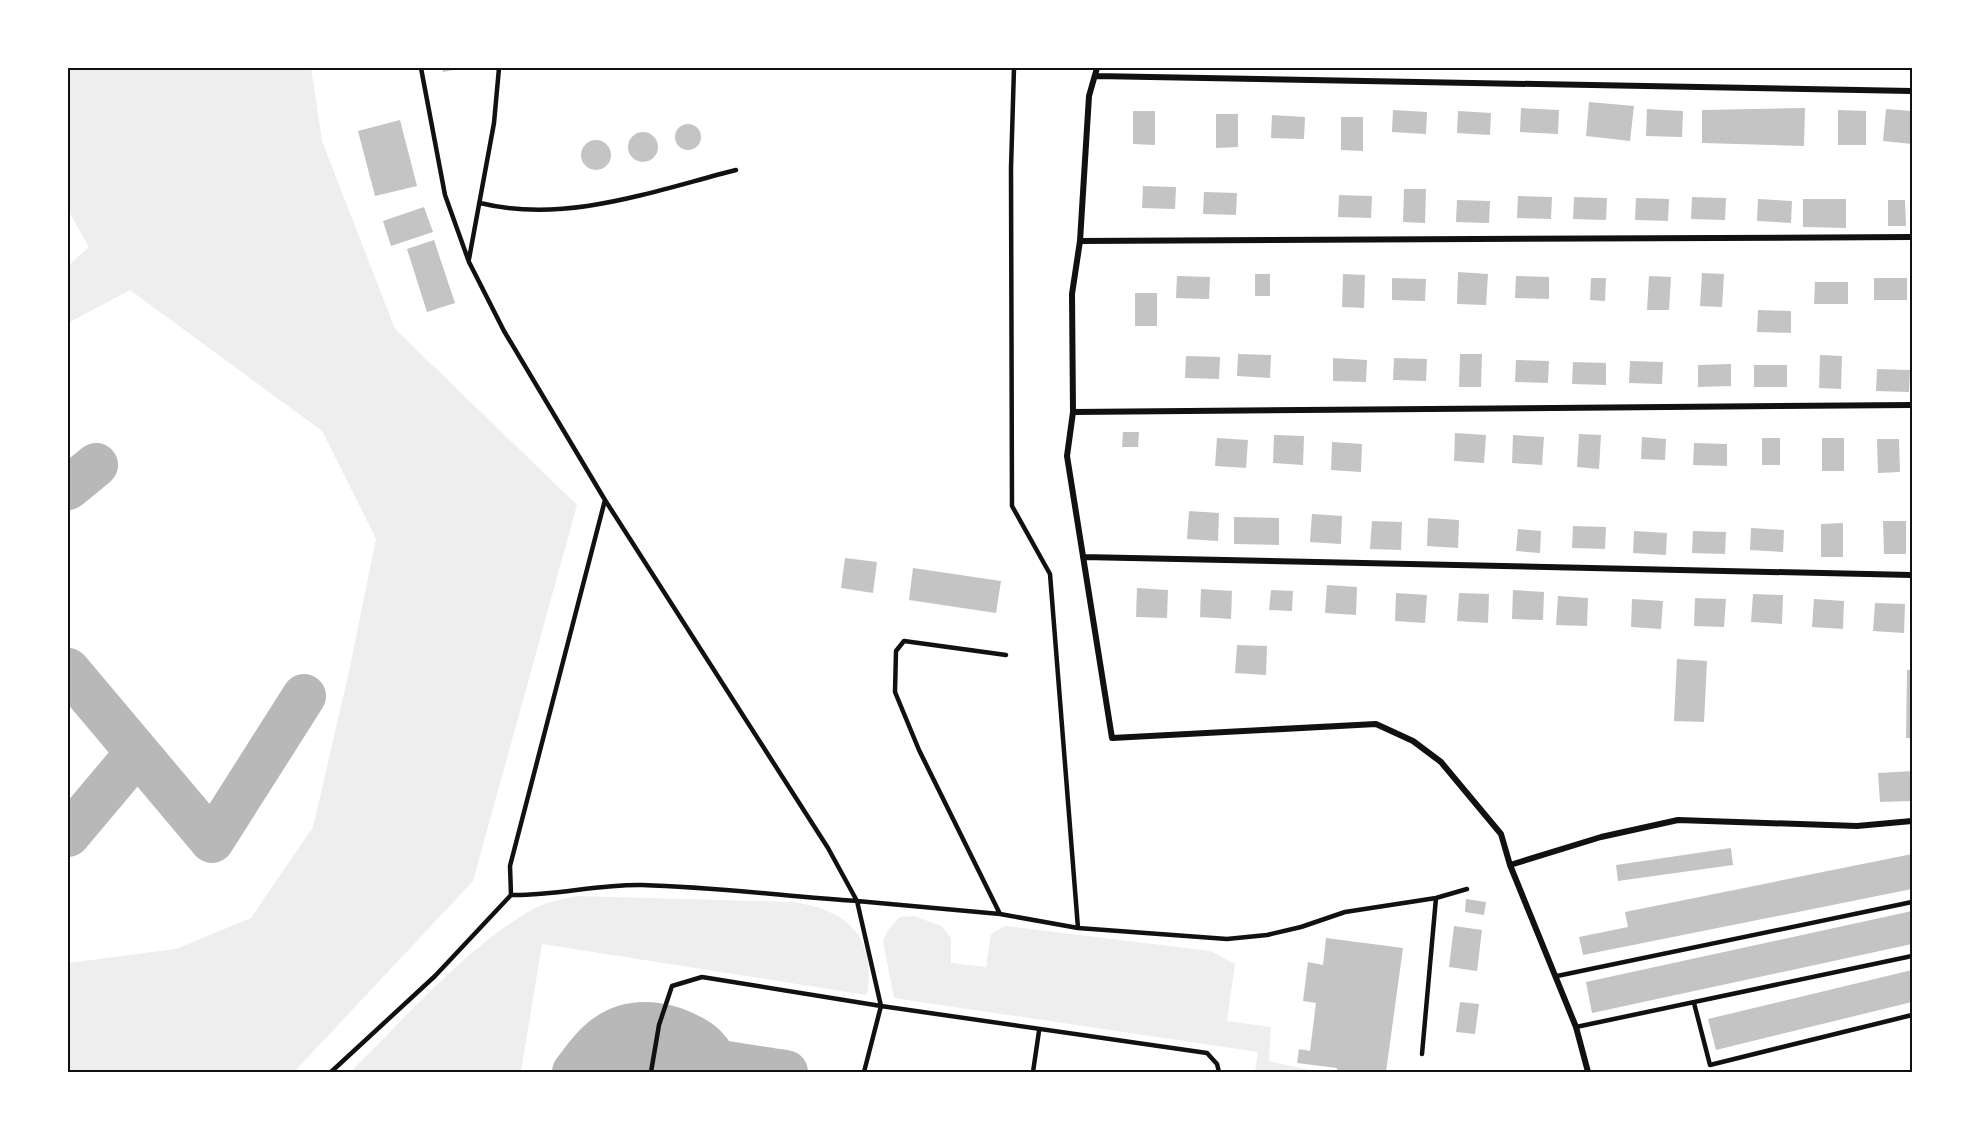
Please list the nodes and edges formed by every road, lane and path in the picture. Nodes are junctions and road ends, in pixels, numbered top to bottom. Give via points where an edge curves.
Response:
1 (421, 68) edge
2 (499, 68) edge
3 (1014, 68) edge
4 (1097, 68) edge
5 (1096, 76) junction
6 (1912, 91) edge
7 (736, 170) dead end
8 (480, 203) junction
9 (1912, 237) edge
10 (1080, 241) junction
11 (469, 262) junction
12 (1912, 405) edge
13 (1073, 412) junction
14 (605, 500) junction
15 (1083, 557) junction
16 (1912, 575) edge
17 (1006, 655) dead end
18 (1912, 821) edge
19 (1510, 865) junction
20 (1467, 889) dead end
21 (511, 895) junction
22 (1436, 898) junction
23 (856, 901) junction
24 (1912, 902) edge
25 (1000, 914) junction
26 (1078, 928) junction
27 (1912, 956) edge
28 (1557, 976) junction
29 (1694, 1003) junction
30 (881, 1006) junction
31 (1912, 1015) edge
32 (1576, 1027) junction
33 (1039, 1031) junction
34 (1422, 1054) dead end
35 (331, 1072) edge
36 (651, 1072) edge
37 (864, 1072) edge
38 (1033, 1072) edge
39 (1219, 1072) edge
40 (1588, 1072) edge

1 - 11 lane via 445,195
2 - 8 lane
3 - 26 lane via 1012,506 1050,574
4 - 5 street
5 - 6 street
5 - 10 street via 1089,96
7 - 8 lane via 597,205 551,211 509,210
8 - 11 lane
9 - 10 street
10 - 13 street via 1072,294
11 - 14 lane via 504,331
12 - 13 street
13 - 15 street via 1068,456
14 - 21 lane via 510,866
14 - 23 lane via 828,849
15 - 16 street
15 - 19 street via 1112,738 1376,724 1413,741 1441,762 1501,834
17 - 25 lane via 904,641 896,651 895,692 918,750
18 - 19 street via 1857,826 1678,820 1601,837
19 - 28 street
20 - 22 lane
21 - 23 lane via 641,885
21 - 35 lane via 435,976
22 - 26 lane via 1373,906 1267,935 1227,939
22 - 34 lane
23 - 25 lane
23 - 30 lane
24 - 28 lane
25 - 26 lane
27 - 29 lane
28 - 32 street
29 - 31 lane via 1710,1065
29 - 32 lane
30 - 33 lane
30 - 36 lane via 702,977 672,986 659,1025
30 - 37 lane
32 - 40 street
33 - 38 lane
33 - 39 lane via 1207,1053

